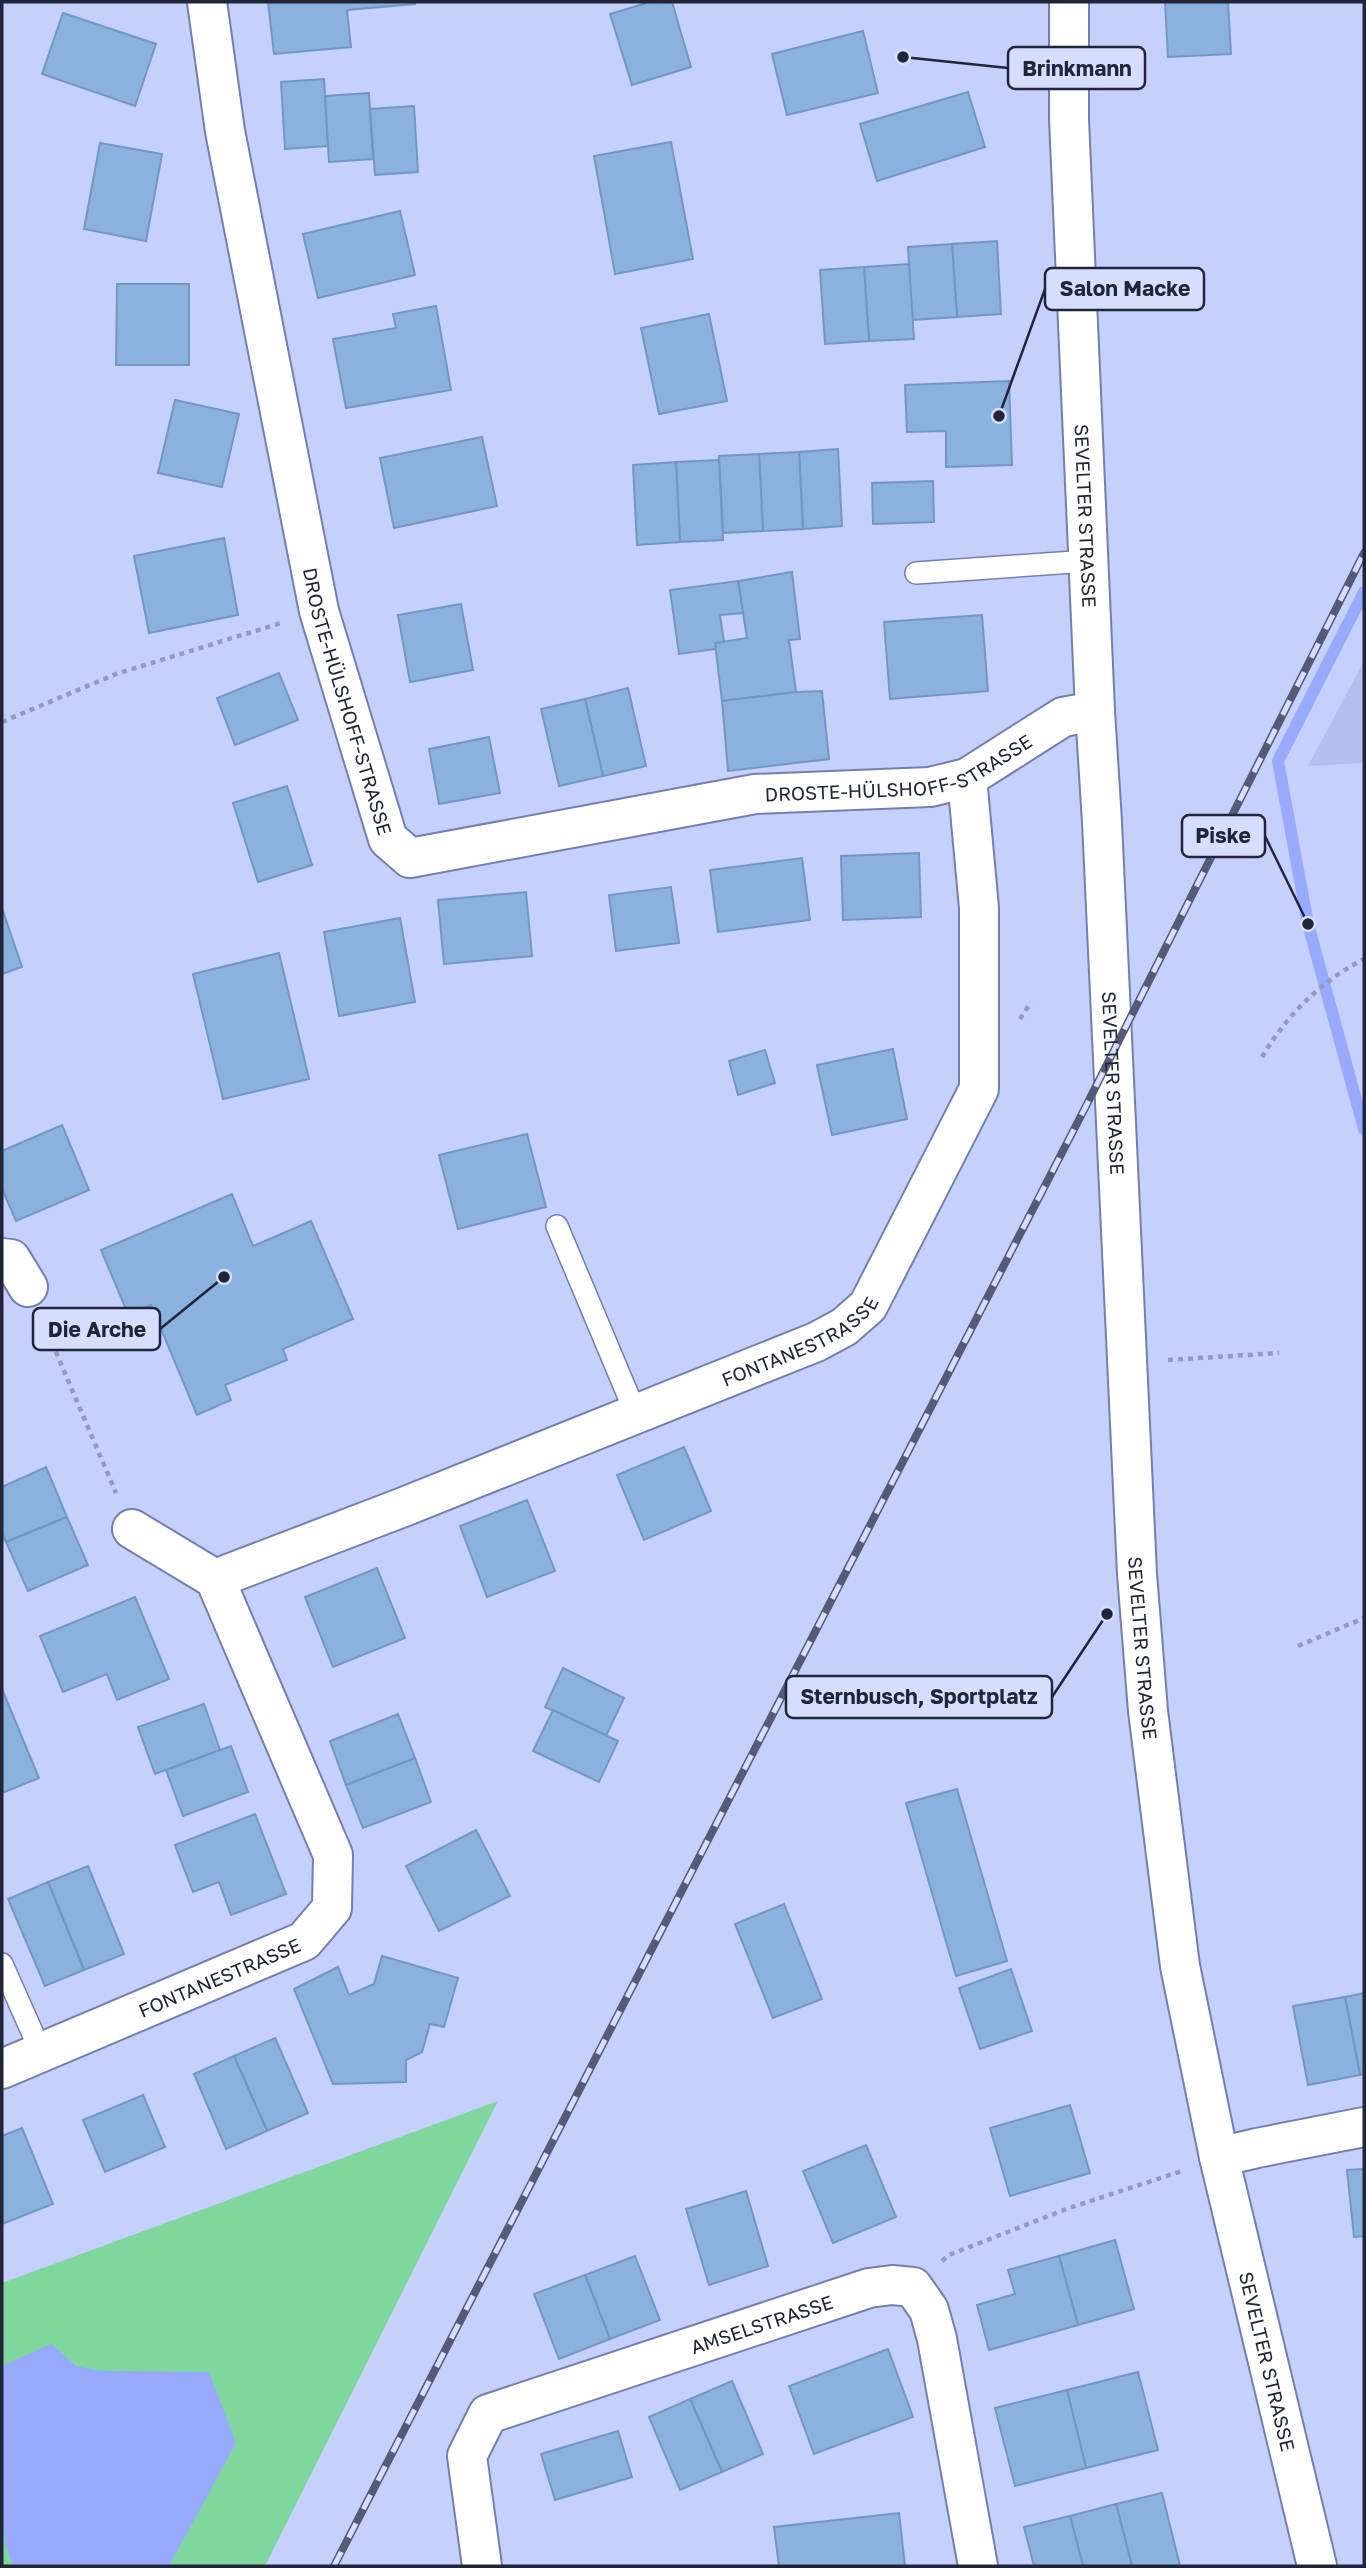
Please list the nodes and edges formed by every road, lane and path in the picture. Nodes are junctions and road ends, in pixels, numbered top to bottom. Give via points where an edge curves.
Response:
1 (207, 2) edge
2 (1069, 2) edge
3 (1088, 561) junction
4 (916, 573) dead end
5 (319, 611) junction
6 (1095, 711) junction
7 (2, 722) edge
8 (967, 778) junction
9 (1364, 959) edge
10 (1262, 1057) dead end
11 (557, 1226) dead end
12 (2, 1258) edge
13 (28, 1287) joint
14 (1279, 1353) dead end
15 (1128, 1363) junction
16 (636, 1414) junction
17 (132, 1529) joint
18 (215, 1579) junction
19 (1364, 1618) edge
20 (1298, 1646) dead end
21 (2, 1964) edge
22 (41, 2052) junction
23 (2, 2069) edge
24 (1364, 2127) edge
25 (1219, 2157) junction
26 (913, 2287) junction
27 (482, 2566) edge
28 (978, 2566) edge
29 (1317, 2566) edge

1 - 5 street, DROSTE-HÜLSHOFF-STRASSE via 225,131
2 - 3 street, SEVELTER STRASSE via 1069,119
3 - 4 lane
3 - 6 street, SEVELTER STRASSE
5 - 7 path via 116,674
5 - 8 street, DROSTE-HÜLSHOFF-STRASSE via 388,839 410,858 755,794 930,787
6 - 8 street, DROSTE-HÜLSHOFF-STRASSE via 1063,717
6 - 15 street, SEVELTER STRASSE
8 - 16 street, FONTANESTRASSE via 979,908 978,1089 868,1306 844,1327 816,1342
9 - 10 path via 1303,1003 1279,1028
11 - 16 lane
12 - 13 street via 11,1259
13 - 17 path
14 - 15 path
15 - 25 street, SEVELTER STRASSE via 1148,1712 1180,1966
16 - 18 street, FONTANESTRASSE
17 - 18 street
18 - 22 street, FONTANESTRASSE via 333,1856 332,1908 304,1941
19 - 20 path
21 - 22 lane
22 - 23 street, FONTANESTRASSE
24 - 25 street
25 - 26 path via 949,2255
25 - 29 street, SEVELTER STRASSE
26 - 27 street, AMSELSTRASSE via 869,2288 488,2414 467,2456
26 - 28 street via 929,2310 937,2339

